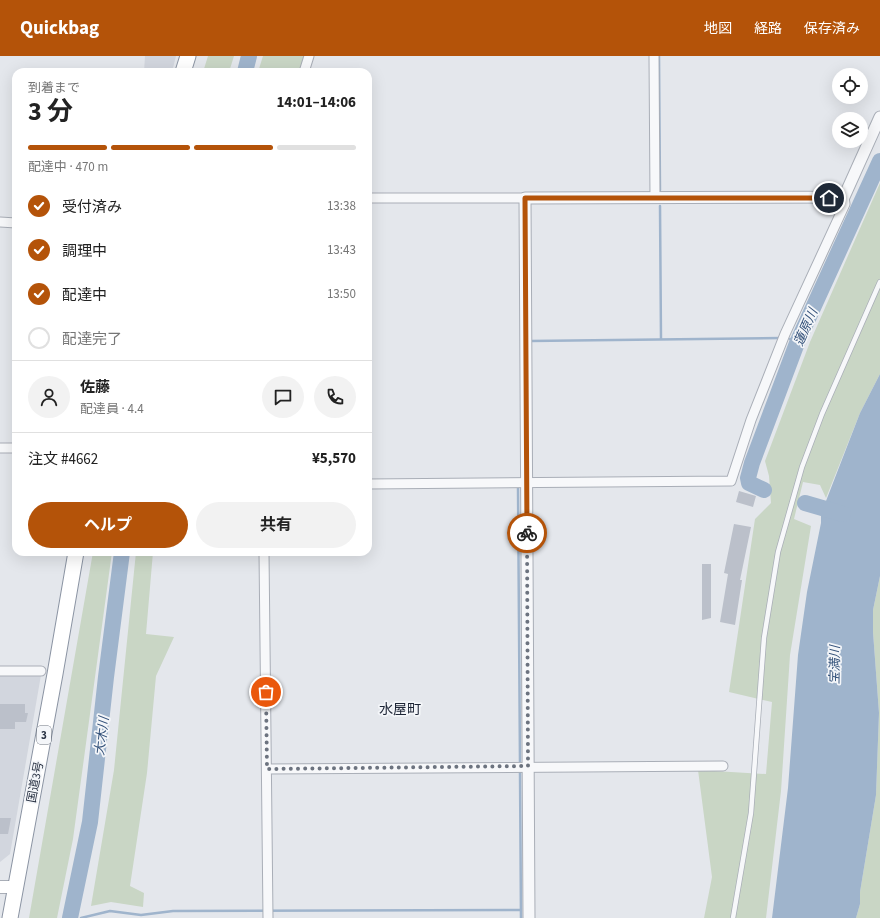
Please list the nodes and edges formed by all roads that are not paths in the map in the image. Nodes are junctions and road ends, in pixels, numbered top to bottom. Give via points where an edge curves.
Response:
1 (188, 56) edge
2 (309, 56) edge
3 (654, 56) edge
4 (184, 68) edge
5 (305, 68) edge
6 (880, 117) edge
7 (844, 197) junction
8 (372, 198) edge
9 (525, 198) junction
10 (655, 198) junction
11 (0, 222) edge
12 (12, 222) edge
13 (880, 282) edge
14 (0, 448) edge
15 (12, 448) edge
16 (526, 483) junction
17 (372, 484) edge
18 (75, 556) edge
19 (264, 556) edge
20 (0, 671) edge
21 (41, 671) dead end
22 (528, 766) junction
23 (723, 766) dead end
24 (267, 769) junction
25 (7, 887) edge
26 (10, 918) edge
27 (268, 918) edge
28 (529, 918) edge
29 (734, 918) edge

1 - 4 highway
2 - 5 street
3 - 10 street
6 - 7 street
7 - 10 street
7 - 16 street via 845,204 785,334 732,481
8 - 9 street
9 - 10 street
9 - 16 street
11 - 12 street
13 - 29 lane via 822,414 802,468 778,552 764,638 751,813
14 - 15 street
16 - 17 street
16 - 22 street
18 - 25 highway, 国道3号 / 3 via 55,674
19 - 24 street
20 - 21 street
22 - 23 street
22 - 24 street
22 - 28 street
24 - 27 street
25 - 26 highway, 国道3号 / 3

